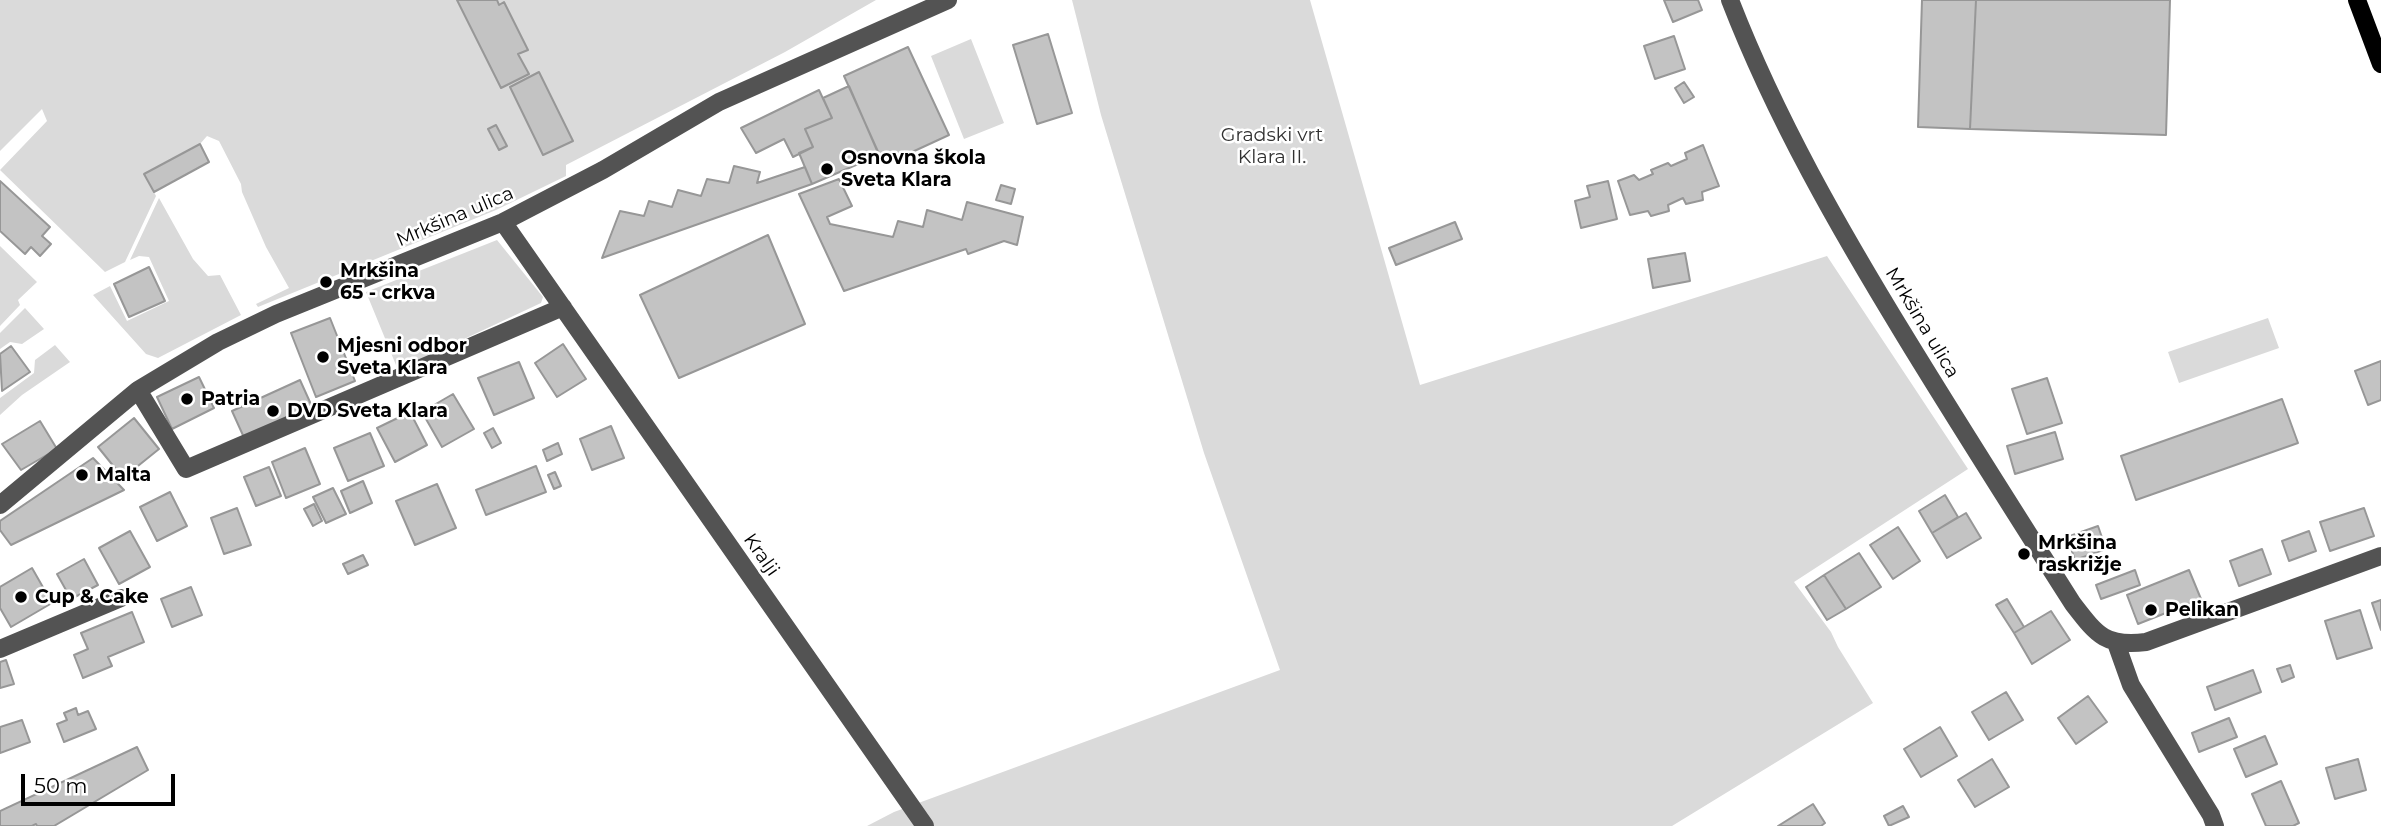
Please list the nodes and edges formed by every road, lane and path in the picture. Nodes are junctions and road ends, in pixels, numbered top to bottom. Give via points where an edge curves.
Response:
1 (948, 0) edge
2 (1730, 0) edge
3 (2357, 0) edge
4 (2381, 64) edge
5 (503, 222) junction
6 (563, 307) junction
7 (138, 390) junction
8 (0, 505) edge
9 (2381, 556) edge
10 (121, 598) dead end
11 (2116, 643) junction
12 (0, 649) edge
13 (925, 826) edge
14 (2215, 826) edge

1 - 5 street, Mrkšina ulica via 719,102
2 - 11 street, Mrkšina ulica via 1769,93 1847,242 2073,604 2104,638
3 - 4 main road
5 - 6 street, Kralji
5 - 7 street, Mrkšina ulica via 276,314
6 - 7 street via 186,469
6 - 13 street, Kralji
7 - 8 street, Mrkšina ulica
9 - 11 street via 2146,642
10 - 12 street
11 - 14 street via 2131,685

